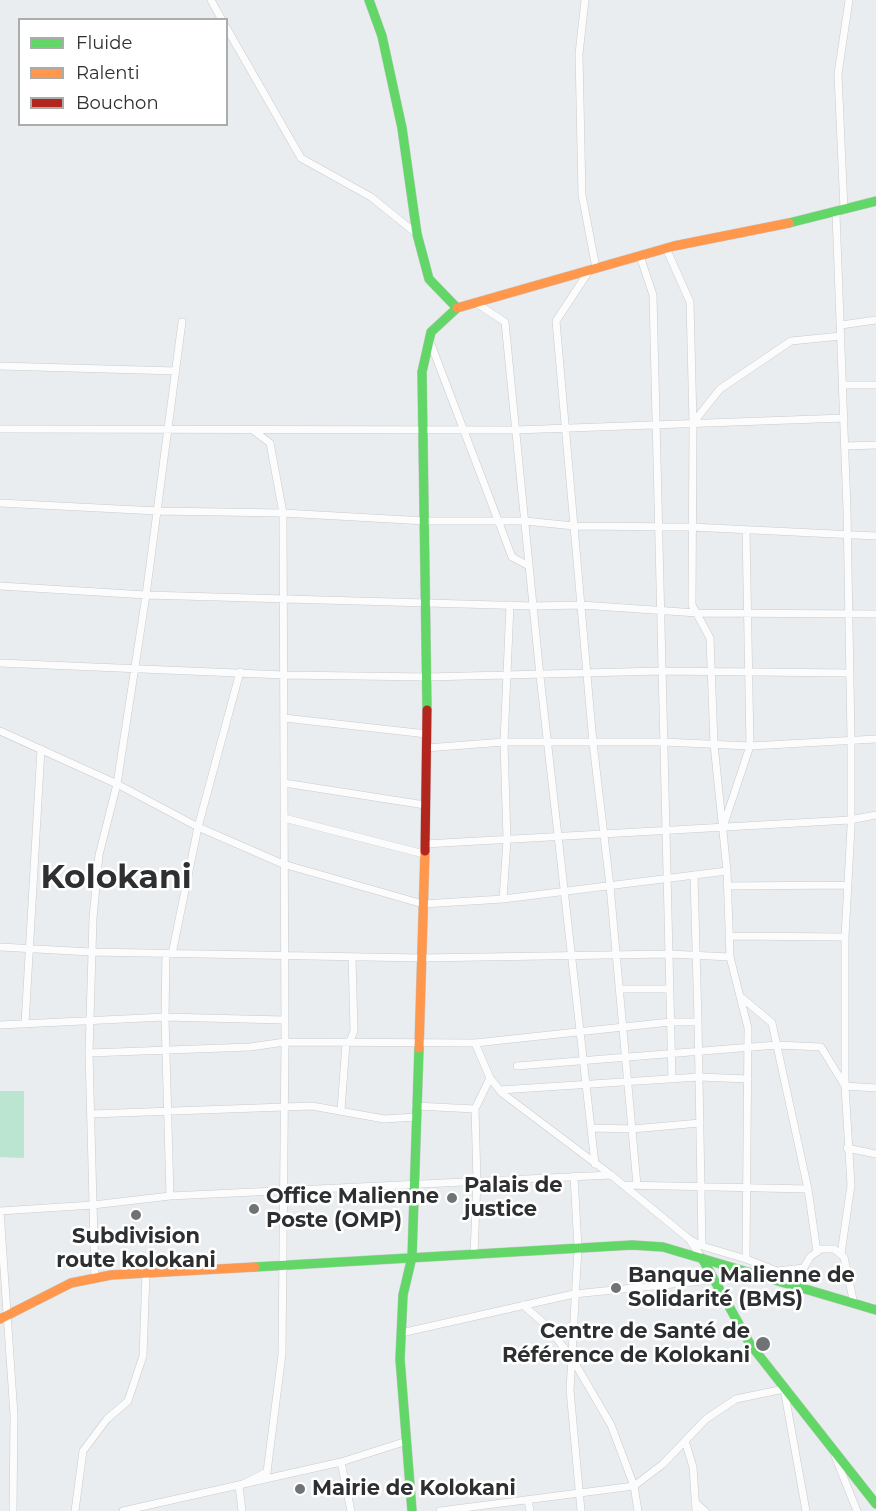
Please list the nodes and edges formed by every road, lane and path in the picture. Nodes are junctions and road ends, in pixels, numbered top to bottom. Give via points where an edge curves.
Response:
1 (211, 0) edge
2 (369, 0) edge
3 (585, 0) edge
4 (849, 0) edge
5 (221, 18) edge
6 (228, 31) edge
7 (876, 201) edge
8 (840, 212) junction
9 (417, 234) junction
10 (666, 248) junction
11 (640, 256) junction
12 (593, 269) junction
13 (476, 303) junction
14 (457, 309) junction
15 (876, 320) edge
16 (182, 322) dead end
17 (841, 325) junction
18 (841, 336) junction
19 (429, 339) junction
20 (0, 366) edge
21 (176, 371) junction
22 (843, 385) junction
23 (876, 385) edge
24 (844, 418) junction
25 (654, 423) junction
26 (693, 423) junction
27 (566, 427) junction
28 (424, 428) junction
29 (0, 429) edge
30 (462, 429) junction
31 (516, 430) junction
32 (169, 431) junction
33 (254, 431) junction
34 (876, 445) edge
35 (845, 446) junction
36 (0, 503) edge
37 (158, 511) junction
38 (283, 513) junction
39 (426, 521) junction
40 (500, 521) junction
41 (525, 521) junction
42 (574, 526) junction
43 (691, 526) junction
44 (657, 528) junction
45 (746, 530) junction
46 (847, 536) junction
47 (876, 536) edge
48 (529, 566) junction
49 (0, 586) edge
50 (146, 595) junction
51 (284, 597) junction
52 (427, 602) junction
53 (510, 605) junction
54 (581, 605) junction
55 (533, 606) junction
56 (659, 609) junction
57 (849, 612) junction
58 (697, 613) junction
59 (748, 613) junction
60 (876, 614) edge
61 (0, 663) edge
62 (134, 669) junction
63 (661, 671) junction
64 (710, 671) junction
65 (748, 671) junction
66 (240, 672) junction
67 (850, 673) junction
68 (587, 674) junction
69 (284, 675) junction
70 (508, 676) junction
71 (540, 676) junction
72 (428, 677) junction
73 (284, 717) junction
74 (0, 731) edge
75 (427, 734) junction
76 (851, 739) junction
77 (876, 739) edge
78 (504, 742) junction
79 (548, 742) junction
80 (593, 742) junction
81 (663, 742) junction
82 (714, 744) junction
83 (750, 746) junction
84 (426, 748) junction
85 (41, 749) junction
86 (284, 783) junction
87 (117, 784) junction
88 (425, 805) junction
89 (876, 815) edge
90 (284, 818) junction
91 (850, 820) junction
92 (198, 827) junction
93 (723, 827) junction
94 (666, 830) junction
95 (604, 832) junction
96 (560, 835) junction
97 (507, 840) junction
98 (425, 843) junction
99 (424, 854) junction
100 (283, 864) junction
101 (727, 871) junction
102 (694, 875) junction
103 (667, 879) junction
104 (848, 885) junction
105 (610, 886) junction
106 (728, 886) junction
107 (565, 892) junction
108 (503, 899) junction
109 (423, 904) junction
110 (729, 936) junction
111 (845, 937) junction
112 (0, 947) edge
113 (31, 949) junction
114 (91, 952) junction
115 (169, 954) junction
116 (669, 954) junction
117 (616, 955) junction
118 (696, 955) junction
119 (283, 956) junction
120 (573, 956) junction
121 (352, 957) junction
122 (730, 957) junction
123 (421, 958) junction
124 (619, 989) junction
125 (669, 989) junction
126 (741, 997) junction
127 (165, 1017) junction
128 (284, 1020) junction
129 (90, 1021) junction
130 (670, 1022) junction
131 (698, 1022) junction
132 (25, 1024) junction
133 (0, 1025) edge
134 (623, 1027) junction
135 (582, 1032) junction
136 (419, 1040) junction
137 (350, 1041) junction
138 (285, 1042) junction
139 (475, 1043) junction
140 (777, 1045) junction
141 (747, 1048) junction
142 (165, 1050) junction
143 (698, 1052) junction
144 (89, 1053) junction
145 (671, 1055) junction
146 (625, 1058) junction
147 (585, 1061) junction
148 (517, 1066) dead end
149 (699, 1077) junction
150 (490, 1078) junction
151 (672, 1079) junction
152 (748, 1079) junction
153 (628, 1082) junction
154 (587, 1084) junction
155 (845, 1086) junction
156 (876, 1088) edge
157 (500, 1090) junction
158 (416, 1106) junction
159 (284, 1107) junction
160 (475, 1109) junction
161 (341, 1110) junction
162 (167, 1112) junction
163 (91, 1114) junction
164 (416, 1117) junction
165 (700, 1123) junction
166 (592, 1128) junction
167 (632, 1129) junction
168 (847, 1148) junction
169 (876, 1154) edge
170 (596, 1164) junction
171 (611, 1175) junction
172 (574, 1176) junction
173 (477, 1181) junction
174 (414, 1184) junction
175 (623, 1185) junction
176 (637, 1185) junction
177 (702, 1186) junction
178 (748, 1188) junction
179 (808, 1189) junction
180 (282, 1190) junction
181 (170, 1196) junction
182 (93, 1205) junction
183 (0, 1211) edge
184 (689, 1239) junction
185 (702, 1246) junction
186 (578, 1248) junction
187 (817, 1252) junction
188 (474, 1254) junction
189 (841, 1254) junction
190 (412, 1257) junction
191 (702, 1258) junction
192 (746, 1259) junction
193 (283, 1265) junction
194 (803, 1268) junction
195 (146, 1273) junction
196 (95, 1278) junction
197 (712, 1280) junction
198 (794, 1285) junction
199 (574, 1294) junction
200 (855, 1304) junction
201 (523, 1305) junction
202 (876, 1310) edge
203 (4, 1317) edge
204 (401, 1333) junction
205 (572, 1358) junction
206 (784, 1389) junction
207 (406, 1441) junction
208 (685, 1441) junction
209 (831, 1446) junction
210 (341, 1462) junction
211 (239, 1486) junction
212 (634, 1486) junction
213 (578, 1493) junction
214 (528, 1500) junction
215 (695, 1503) junction
216 (876, 1504) edge
217 (13, 1511) edge
218 (75, 1511) edge
219 (123, 1511) edge
220 (242, 1511) edge
221 (351, 1511) edge
222 (412, 1511) edge
223 (440, 1511) edge
224 (530, 1511) edge
225 (581, 1511) edge
226 (638, 1511) edge
227 (696, 1511) edge
228 (705, 1511) edge
229 (806, 1511) edge
230 (857, 1511) edge

1 - 5 street
2 - 9 main road via 382,36 402,128
3 - 12 street via 579,54 582,195
4 - 8 street via 838,74
6 - 9 street via 301,159 371,197
7 - 8 main road
8 - 10 main road
8 - 17 street
9 - 14 main road via 429,279
10 - 11 main road
10 - 26 street via 690,302
11 - 12 main road
11 - 25 street via 653,295
12 - 13 main road
12 - 27 street via 556,321
13 - 14 main road
13 - 31 street via 505,322
14 - 19 main road via 431,332
15 - 17 street
16 - 21 street
17 - 18 street
18 - 22 street
18 - 26 street via 791,340 720,389
19 - 28 main road via 422,372
19 - 30 street
20 - 21 street
21 - 32 street
22 - 23 street
22 - 24 street
24 - 26 street
24 - 35 street
25 - 26 street
25 - 27 street
25 - 44 street
26 - 43 street
27 - 31 street
27 - 42 street
28 - 30 street
28 - 33 street
28 - 39 main road
29 - 32 street
30 - 31 street
30 - 40 street
31 - 41 street
32 - 33 street
32 - 37 street
33 - 38 street via 270,443
34 - 35 street
35 - 46 street
36 - 37 street
37 - 38 street
37 - 50 street
38 - 39 street
38 - 51 street
39 - 40 street
39 - 52 main road
40 - 41 street
40 - 48 street via 512,558
41 - 42 street
41 - 48 street
42 - 44 street
42 - 54 street
43 - 44 street
43 - 45 street
43 - 58 street via 692,605
44 - 56 street
45 - 46 street
45 - 59 street
46 - 47 street
46 - 57 street
48 - 55 street
49 - 50 street
50 - 51 street
50 - 62 street
51 - 52 street
51 - 69 street
52 - 53 street
52 - 72 main road
53 - 55 street
53 - 70 street
54 - 55 street
54 - 56 street
54 - 68 street
55 - 71 street
56 - 58 street
56 - 63 street
57 - 59 street
57 - 60 street
57 - 67 street
58 - 59 street
58 - 64 street via 711,638
59 - 65 street
61 - 62 street
62 - 66 street
62 - 87 street
63 - 64 street
63 - 68 street
63 - 81 street
64 - 65 street
64 - 82 street
65 - 67 street
65 - 83 street
66 - 69 street
66 - 92 street
67 - 76 street
68 - 71 street
68 - 80 street
69 - 72 street
69 - 73 street
70 - 71 street
70 - 72 street
70 - 78 street
71 - 79 street
72 - 75 main road
73 - 75 street
73 - 86 street
74 - 85 street
75 - 84 main road
76 - 77 street
76 - 83 street
76 - 91 street
78 - 79 street
78 - 84 street
78 - 97 street
79 - 80 street
79 - 96 street
80 - 81 street
80 - 95 street
81 - 82 street
81 - 94 street
82 - 83 street
82 - 93 street
83 - 93 street
84 - 88 main road
85 - 87 street
85 - 113 street
86 - 88 street
86 - 90 street
87 - 92 street
87 - 114 street via 99,855
88 - 98 main road
89 - 91 street
90 - 99 street
90 - 100 street
91 - 93 street
91 - 104 street
92 - 100 street
92 - 115 street
93 - 94 street
93 - 101 street
94 - 95 street
94 - 103 street
95 - 96 street
95 - 105 street
96 - 97 street
96 - 107 street
97 - 98 street
97 - 108 street
98 - 99 main road
99 - 109 main road
100 - 109 street
100 - 119 street
101 - 102 street
101 - 106 street
102 - 103 street
102 - 118 street
103 - 105 street
103 - 116 street
104 - 106 street
104 - 111 street
105 - 107 street
105 - 117 street
106 - 110 street
107 - 108 street
107 - 120 street
108 - 109 street
109 - 123 main road
110 - 111 street
110 - 122 street
111 - 155 street
112 - 113 street
113 - 114 street
113 - 132 street
114 - 115 street
114 - 129 street
115 - 119 street
115 - 127 street
116 - 117 street
116 - 118 street
116 - 125 street
117 - 120 street
117 - 124 street
118 - 122 street
118 - 131 street
119 - 121 street
119 - 128 street
120 - 123 street
120 - 135 street
121 - 123 street
121 - 137 street via 354,1031
122 - 126 street
123 - 136 main road
124 - 125 street
124 - 134 street
125 - 130 street
126 - 140 street via 772,1023
126 - 141 street
127 - 128 street
127 - 129 street
127 - 142 street
128 - 138 street
129 - 132 street
129 - 144 street
130 - 131 street
130 - 134 street
130 - 145 street
131 - 143 street
132 - 133 street
134 - 135 street
134 - 146 street
135 - 139 street
135 - 147 street
136 - 137 street
136 - 139 street
136 - 158 main road
137 - 138 street
137 - 161 street via 346,1043
138 - 142 street
138 - 159 street
139 - 150 street
140 - 141 street
140 - 155 street via 821,1047
140 - 179 street
141 - 143 street
141 - 152 street
142 - 144 street
142 - 162 street
143 - 145 street
143 - 149 street
144 - 163 street
145 - 146 street
145 - 151 street
146 - 147 street
146 - 153 street
147 - 148 street
147 - 154 street
149 - 151 street
149 - 152 street
149 - 165 street
150 - 157 street
150 - 160 street
151 - 153 street
152 - 178 street
153 - 154 street
153 - 167 street
154 - 157 street
154 - 166 street
155 - 156 street
155 - 168 street
157 - 170 street
158 - 160 street
158 - 164 main road
159 - 161 street
159 - 162 street
159 - 180 street
160 - 173 street
161 - 164 street via 384,1119
162 - 163 street
162 - 181 street
163 - 182 street
164 - 174 main road
165 - 167 street
165 - 177 street
166 - 167 street
166 - 170 street
167 - 176 street
168 - 169 street
168 - 189 street via 851,1185
170 - 171 street
171 - 172 street
171 - 175 street
172 - 173 street
172 - 186 street
173 - 174 street
173 - 188 street
174 - 180 street
174 - 190 main road
175 - 176 street
175 - 184 street
176 - 177 street
177 - 178 street
177 - 185 street
178 - 179 street
178 - 192 street
179 - 187 street
180 - 181 street
180 - 193 street
181 - 182 street
182 - 183 street
182 - 196 street
183 - 203 street
184 - 185 street
184 - 191 street
185 - 192 street
186 - 188 main road
186 - 191 main road via 663,1247
186 - 199 street
187 - 189 street via 834,1249
187 - 194 street
188 - 190 main road
189 - 200 street
190 - 193 main road
190 - 204 main road via 403,1295
191 - 197 main road
191 - 198 main road
192 - 194 street via 777,1271
193 - 195 main road
193 - 211 street via 282,1354 267,1472
194 - 198 street
195 - 196 main road
195 - 218 street via 143,1356 128,1401 107,1419 83,1451
196 - 203 main road via 71,1284
197 - 199 street
197 - 206 main road via 750,1344
198 - 200 main road
199 - 201 street
199 - 205 street
200 - 202 main road
201 - 204 street
201 - 205 street via 546,1325
203 - 217 street via 14,1415
204 - 207 main road
205 - 212 street via 611,1425
205 - 213 street via 570,1390
206 - 208 street via 736,1399 706,1419
206 - 209 main road
206 - 229 street
207 - 210 street
207 - 222 main road
208 - 212 street
208 - 215 street via 693,1467
209 - 216 main road
209 - 230 street
210 - 211 street
210 - 221 street
211 - 219 street
211 - 220 street
212 - 213 street
212 - 226 street
213 - 214 street
213 - 225 street
214 - 223 street
214 - 224 street
215 - 227 street
215 - 228 street

